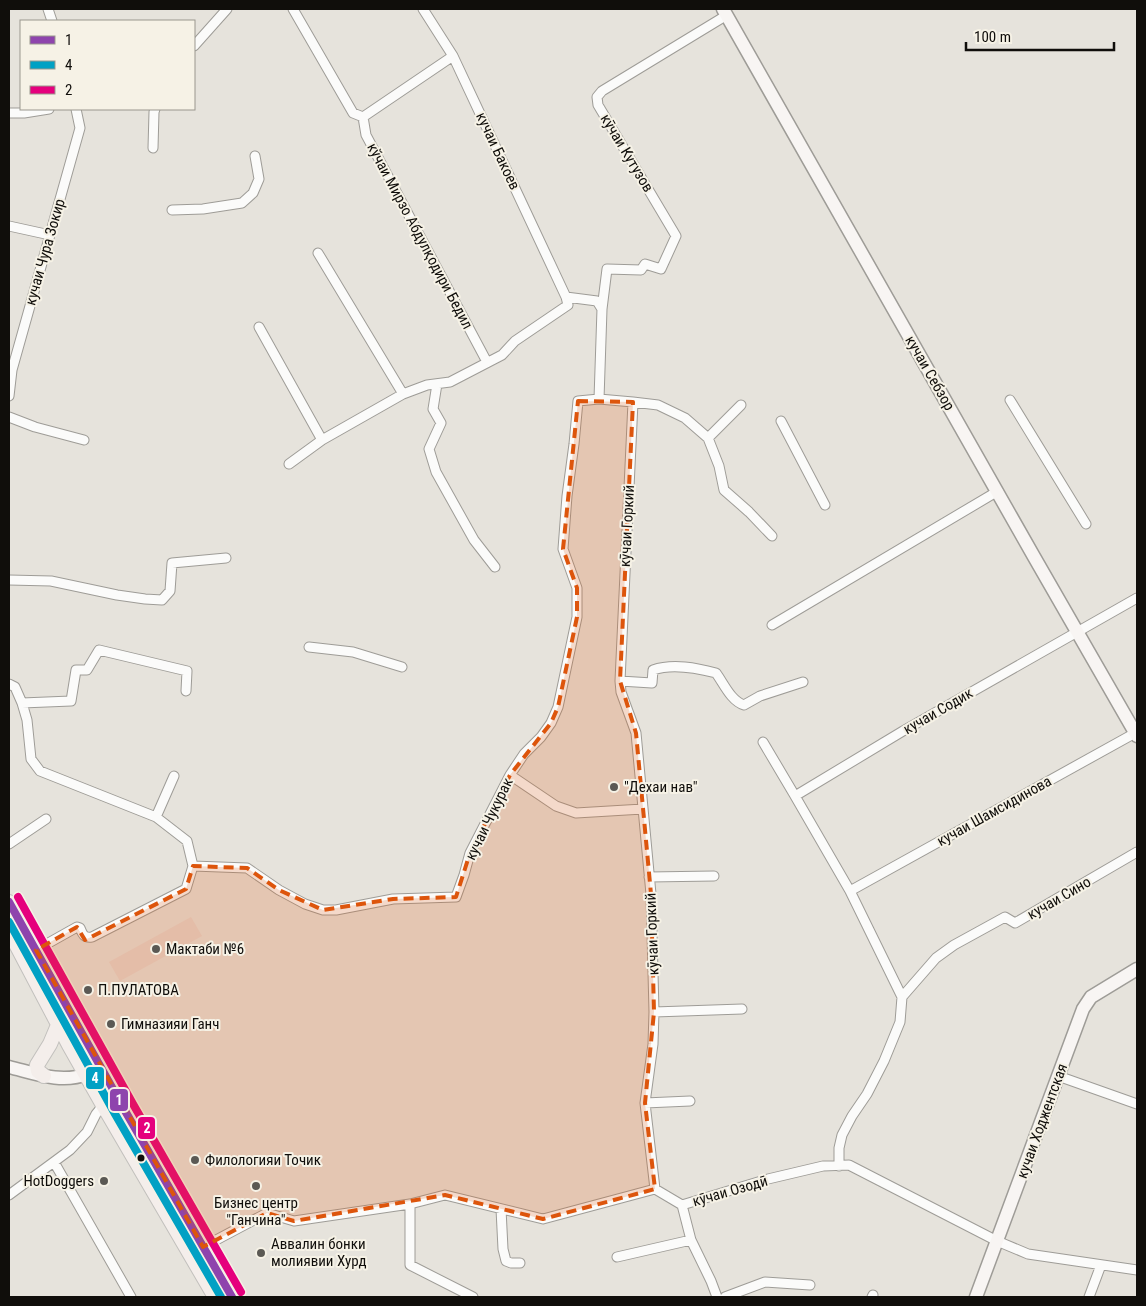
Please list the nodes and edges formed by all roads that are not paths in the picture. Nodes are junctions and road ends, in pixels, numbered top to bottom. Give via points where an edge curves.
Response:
1 (227, 9) edge
2 (293, 9) edge
3 (423, 9) edge
4 (725, 12) edge
5 (195, 45) edge
6 (453, 56) junction
7 (43, 110) edge
8 (76, 110) edge
9 (155, 110) edge
10 (9, 113) edge
11 (363, 117) junction
12 (153, 148) dead end
13 (255, 156) dead end
14 (172, 210) dead end
15 (9, 226) edge
16 (50, 235) junction
17 (318, 253) dead end
18 (566, 297) junction
19 (602, 309) junction
20 (259, 327) dead end
21 (487, 362) junction
22 (437, 384) junction
23 (403, 394) junction
24 (9, 396) edge
25 (599, 399) junction
26 (1010, 400) dead end
27 (633, 402) junction
28 (741, 405) dead end
29 (9, 417) edge
30 (781, 421) dead end
31 (708, 438) junction
32 (84, 440) dead end
33 (322, 440) junction
34 (288, 464) dead end
35 (998, 491) junction
36 (825, 505) dead end
37 (1086, 524) dead end
38 (772, 536) dead end
39 (226, 558) dead end
40 (495, 567) dead end
41 (9, 580) edge
42 (1137, 598) edge
43 (772, 625) dead end
44 (1078, 632) junction
45 (308, 647) dead end
46 (402, 667) dead end
47 (620, 681) junction
48 (803, 682) dead end
49 (9, 684) edge
50 (186, 691) dead end
51 (22, 703) junction
52 (1137, 734) edge
53 (763, 742) dead end
54 (510, 775) junction
55 (174, 776) dead end
56 (795, 796) junction
57 (643, 809) junction
58 (156, 817) junction
59 (46, 819) dead end
60 (9, 844) edge
61 (1137, 852) edge
62 (193, 866) junction
63 (714, 876) dead end
64 (649, 877) junction
65 (850, 891) junction
66 (9, 902) edge
67 (9, 931) edge
68 (36, 950) junction
69 (1137, 969) edge
70 (902, 998) junction
71 (742, 1009) dead end
72 (654, 1012) junction
73 (58, 1024) junction
74 (9, 1067) edge
75 (101, 1067) junction
76 (86, 1075) junction
77 (44, 1076) junction
78 (1058, 1076) junction
79 (114, 1092) junction
80 (690, 1101) dead end
81 (645, 1103) junction
82 (1137, 1104) edge
83 (106, 1110) junction
84 (54, 1162) junction
85 (839, 1166) junction
86 (655, 1189) junction
87 (9, 1195) edge
88 (410, 1204) junction
89 (682, 1205) junction
90 (501, 1209) junction
91 (691, 1240) junction
92 (997, 1241) junction
93 (203, 1247) junction
94 (617, 1257) dead end
95 (520, 1263) dead end
96 (1102, 1265) junction
97 (1137, 1270) edge
98 (810, 1285) dead end
99 (131, 1297) edge
100 (215, 1297) edge
101 (232, 1297) edge
102 (473, 1297) edge
103 (717, 1297) edge
104 (725, 1297) edge
105 (976, 1297) edge
106 (1089, 1297) edge

1 - 5 street
2 - 11 street, кўчаи Мирзо Абдулқодири Бедил via 354,113
3 - 6 street, кучаи Бакоев
4 - 19 street, кӯчаи Кутузов via 597,97 598,105 676,236 661,269 645,264 641,270 607,269
4 - 35 main road, кучаи Себзор
6 - 11 street
6 - 18 street, кучаи Бакоев
7 - 10 street
8 - 16 street, кучаи Чура Зокир via 80,128
9 - 12 street
11 - 21 street, кўчаи Мирзо Абдулқодири Бедил via 366,135
13 - 14 street via 259,179 253,193 242,203
15 - 16 street
16 - 24 street, кучаи Чура Зокир via 12,370
17 - 23 street
18 - 19 street via 596,301
18 - 21 street via 568,306 515,342 502,355
19 - 25 street
20 - 33 street
21 - 22 street via 450,382
22 - 23 street
22 - 40 street via 433,408 441,423 429,449 436,472 474,540
23 - 33 street
25 - 27 street
25 - 54 street, кучаи Чукурак via 578,401 562,549 577,588 577,617 558,707 551,723
26 - 37 street
27 - 31 street via 658,405 686,418
27 - 47 street, кӯчаи Горкий
28 - 31 street
29 - 32 street
30 - 36 street
31 - 38 street via 724,490
33 - 34 street
35 - 43 street
35 - 44 main road, кучаи Себзор
39 - 41 street via 172,563 170,591 162,600 145,600 51,581
42 - 44 street, кучаи Содик
44 - 52 main road, кучаи Себзор
44 - 56 street, кучаи Содик
45 - 46 street via 352,652
47 - 48 street via 652,683 653,670 663,666 699,668 716,673 733,698 744,705 760,696
47 - 57 street, кӯчаи Горкий via 636,733
49 - 51 street via 15,687
50 - 51 street via 187,671 99,650 87,670 76,670 71,701
51 - 58 street via 27,720 30,759 40,771
52 - 65 street, кучаи Шамсидинова
53 - 56 street
54 - 57 street via 556,806 576,813
54 - 62 street, кучаи Чукурак via 470,852 456,897 393,899 323,910 278,890 247,868
55 - 58 street
56 - 65 street
57 - 64 street, кӯчаи Горкий
58 - 62 street via 187,841
59 - 60 street
61 - 70 street, кучаи Сино via 1015,923 1005,917 954,945 936,958
62 - 68 street via 186,889 92,937 87,938 77,927
63 - 64 street
64 - 72 street, кӯчаи Горкий
65 - 70 street
66 - 68 main road
67 - 73 main road
68 - 75 main road
69 - 78 main road, кучаи Ходжентская via 1091,997 1083,1009
70 - 85 street via 900,1022 884,1061 842,1135 838,1148
71 - 72 street
72 - 81 street, кӯчаи Горкий via 654,1044
73 - 76 main road
73 - 77 main road via 37,1065
74 - 77 main road
75 - 76 main road
75 - 79 main road
76 - 77 main road via 70,1078
76 - 83 main road
78 - 82 street
78 - 92 main road, кучаи Ходжентская
79 - 83 street
79 - 93 main road
80 - 81 street
81 - 86 street, кӯчаи Горкий
83 - 84 street via 96,1114 87,1132
83 - 100 main road
84 - 87 street
84 - 99 street
85 - 89 street, кӯчаи Озодӣ via 823,1166 768,1179
85 - 92 street, кӯчаи Озодӣ via 849,1165
86 - 89 street, кӯчаи Озодӣ
86 - 90 street via 543,1219
88 - 90 street via 445,1196
88 - 93 street via 294,1221 267,1213
88 - 102 street via 410,1265
89 - 91 street
90 - 95 street via 506,1261
91 - 94 street
91 - 103 street
92 - 96 street, кӯчаи Озодӣ via 1028,1254
92 - 105 main road, кучаи Ходжентская
93 - 101 main road
96 - 97 street, кӯчаи Озодӣ
96 - 106 street
98 - 104 street via 765,1282

